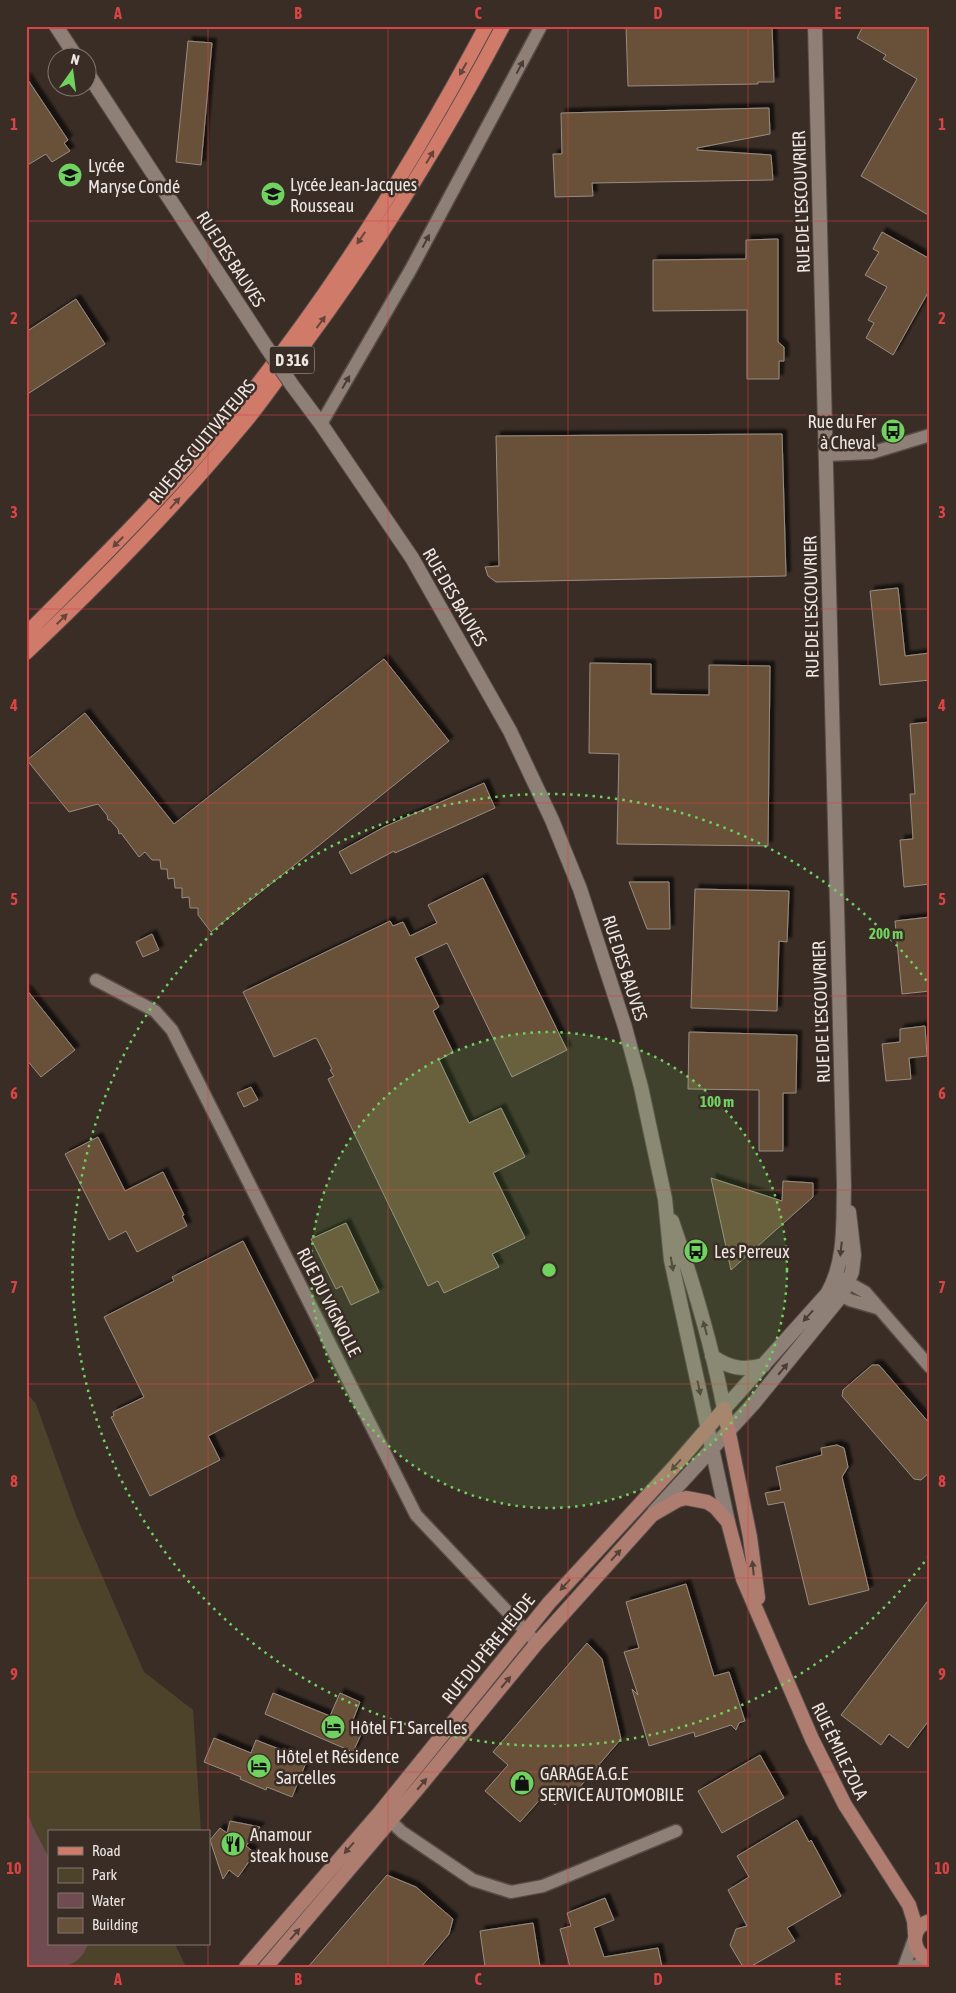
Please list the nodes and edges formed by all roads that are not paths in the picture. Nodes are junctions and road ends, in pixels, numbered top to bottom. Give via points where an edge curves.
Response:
1 (56, 26) edge
2 (486, 26) edge
3 (503, 26) edge
4 (541, 26) edge
5 (815, 26) edge
6 (70, 48) edge
7 (98, 89) edge
8 (322, 424) junction
9 (930, 435) edge
10 (827, 455) junction
11 (26, 634) edge
12 (26, 653) edge
13 (96, 980) dead end
14 (844, 1186) junction
15 (665, 1199) junction
16 (836, 1276) junction
17 (849, 1282) junction
18 (836, 1293) junction
19 (877, 1308) junction
20 (712, 1356) junction
21 (764, 1364) junction
22 (930, 1367) edge
23 (726, 1420) junction
24 (707, 1428) junction
25 (714, 1453) junction
26 (652, 1515) junction
27 (728, 1522) junction
28 (760, 1616) junction
29 (527, 1632) junction
30 (537, 1644) junction
31 (385, 1816) junction
32 (676, 1831) dead end
33 (902, 1894) junction
34 (930, 1916) edge
35 (930, 1921) edge
36 (915, 1936) junction
37 (929, 1960) edge
38 (246, 1967) edge
39 (266, 1967) edge
40 (904, 1967) edge
41 (912, 1967) edge

1 - 6 street
2 -> 11 main road, RUE DES CULTIVATEURS / D 316 via 376,217 266,372 229,420 146,514
12 -> 3 main road, RUE DES CULTIVATEURS / D 316 via 146,534 262,401 399,207
8 -> 4 street via 411,269
5 - 10 street, RUE DE L'ESCOUVRIER
7 - 8 street, RUE DES BAUVES, bridge via 267,348
8 - 15 street, RUE DES BAUVES via 412,558 510,730 552,820 580,889 625,1027
9 - 10 street via 871,453
10 - 14 street, RUE DE L'ESCOUVRIER
13 - 29 street, RUE DU VIGNOLLE via 156,1011 172,1030 416,1515
14 -> 16 street, RUE DE L'ESCOUVRIER via 842,1241
14 - 17 street, RUE DE L'ESCOUVRIER via 854,1255
20 -> 15 street, RUE DES BAUVES
15 -> 24 street, RUE DES BAUVES via 671,1260
16 - 17 street
16 - 18 street, RUE DE L'ESCOUVRIER
17 - 18 street, RUE DE L'ESCOUVRIER
17 - 19 street via 865,1292
18 - 19 street
18 -> 21 street, RUE DE L'ESCOUVRIER via 812,1312
23 -> 18 street, RUE DE L'ESCOUVRIER
19 - 22 street
20 - 21 street via 735,1368
20 - 23 street, RUE DES BAUVES
21 - 23 street via 758,1385
23 - 24 main road, RUE DU PÈRE HEUDE
23 - 25 street, RUE DU PÈRE HEUDE
28 -> 23 main road, RUE ÉMILE ZOLA via 750,1537
24 - 25 street, RUE DES BAUVES
24 -> 29 main road, RUE DU PÈRE HEUDE via 549,1603
25 - 26 street, RUE DU PÈRE HEUDE
25 - 27 street, RUE ÉMILE ZOLA
26 - 27 main road via 678,1500 696,1499 715,1507
30 -> 26 main road, RUE DU PÈRE HEUDE
27 - 28 main road, RUE ÉMILE ZOLA via 738,1564
28 - 33 main road, RUE ÉMILE ZOLA via 826,1768 845,1805
29 - 30 street, RUE DU VIGNOLLE
29 - 31 main road, RUE DU PÈRE HEUDE
31 -> 30 main road, RUE DU PÈRE HEUDE
31 - 32 street via 402,1832 473,1880 510,1892 543,1886
31 -> 38 main road, RUE DU PÈRE HEUDE
39 -> 31 main road, RUE DU PÈRE HEUDE
33 - 34 main road, RUE ÉMILE ZOLA
33 - 36 main road, RUE ÉMILE ZOLA via 912,1914
35 - 36 main road via 921,1925
36 - 37 main road via 914,1944 919,1953
36 - 40 street
37 - 41 street

